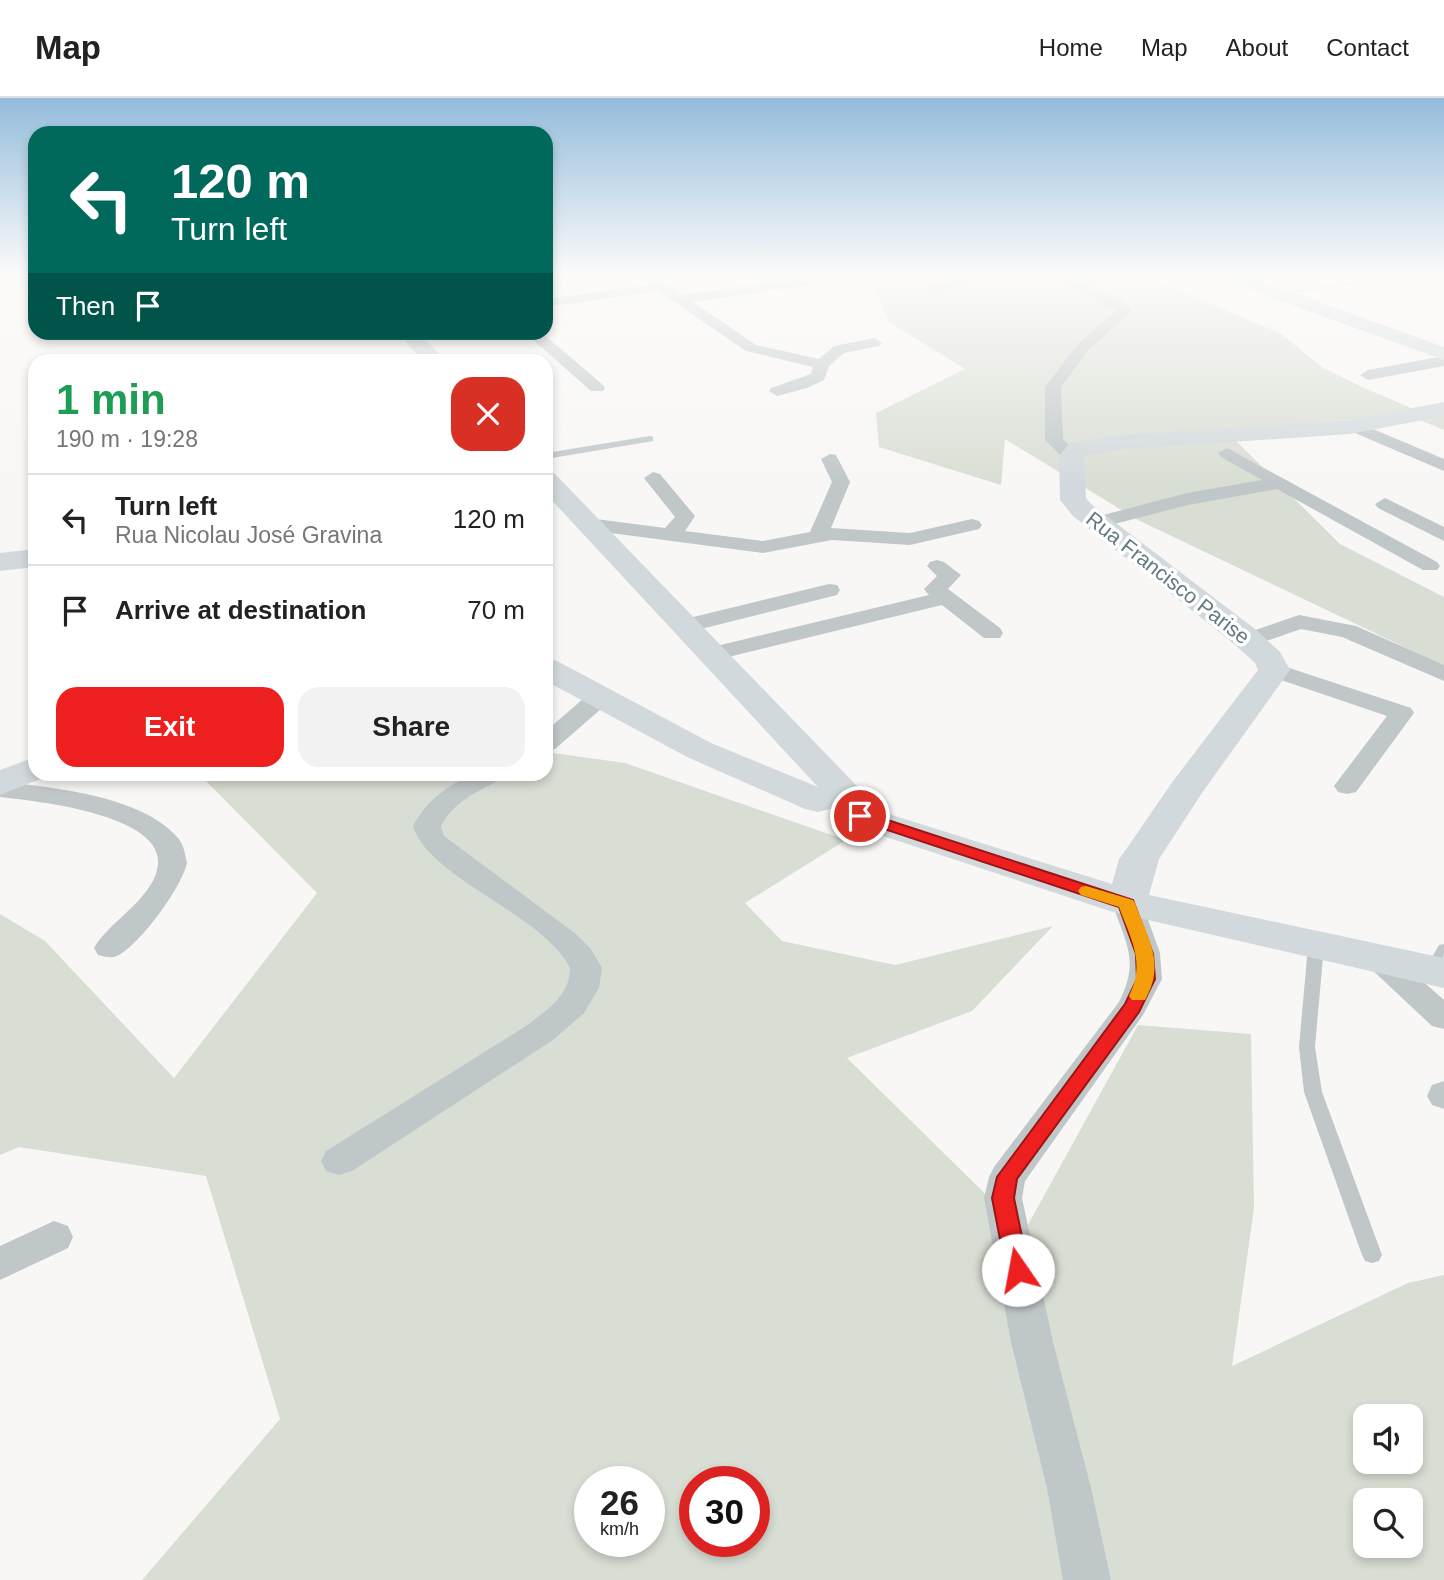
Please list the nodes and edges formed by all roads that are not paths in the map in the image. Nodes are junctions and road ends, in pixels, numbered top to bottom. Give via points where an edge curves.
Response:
1 (548, 346) edge
2 (748, 346) edge
3 (856, 346) edge
4 (1084, 346) edge
5 (1423, 346) edge
6 (839, 349) junction
7 (1444, 354) edge
8 (791, 356) junction
9 (1444, 361) edge
10 (822, 364) junction
11 (1368, 375) dead end
12 (597, 388) dead end
13 (778, 391) dead end
14 (1444, 409) edge
15 (1354, 426) junction
16 (650, 439) dead end
17 (1227, 453) dead end
18 (553, 455) edge
19 (1071, 456) junction
20 (830, 459) dead end
21 (1444, 466) edge
22 (653, 478) dead end
23 (1276, 483) junction
24 (553, 486) edge
25 (1385, 504) dead end
26 (1099, 522) junction
27 (588, 524) junction
28 (972, 525) dead end
29 (668, 536) junction
30 (818, 536) junction
31 (1444, 536) edge
32 (28, 559) edge
33 (0, 562) edge
34 (937, 566) dead end
35 (1430, 566) dead end
36 (830, 590) dead end
37 (947, 597) junction
38 (685, 626) junction
39 (992, 633) dead end
40 (1249, 640) junction
41 (712, 654) junction
42 (1274, 670) junction
43 (553, 672) edge
44 (1444, 674) edge
45 (600, 697) junction
46 (553, 738) edge
47 (28, 772) edge
48 (477, 781) edge
49 (1347, 786) dead end
50 (0, 787) edge
51 (841, 804) junction
52 (1127, 903) junction
53 (1316, 946) junction
54 (109, 948) dead end
55 (1380, 959) junction
56 (1440, 964) edge
57 (1444, 1018) edge
58 (339, 1161) dead end
59 (54, 1237) dead end
60 (1372, 1255) dead end
61 (0, 1264) edge
62 (1087, 1580) edge

1 - 12 street
2 - 8 street
3 - 6 street
4 - 19 street via 1053,387 1054,440
5 - 7 main road
6 - 8 street
6 - 10 street
8 - 10 street
9 - 11 street
10 - 13 street via 821,373 812,381
14 - 15 main road
15 - 19 main road via 1112,443 1078,449
15 - 21 street
16 - 18 lane
17 - 23 street
19 - 26 main road, Rua Francisco Parise via 1073,499
20 - 30 street via 841,482
22 - 29 street via 685,516
23 - 26 street via 1186,499
23 - 35 street
24 - 27 main road
25 - 31 street
26 - 40 main road, Rua Francisco Parise
27 - 29 street
27 - 38 main road
28 - 30 street via 910,540
29 - 30 street via 763,547
32 - 33 main road
34 - 37 street via 950,575 935,589
36 - 38 street
37 - 39 street
37 - 41 street
38 - 41 main road
40 - 42 main road, Rua Francisco Parise
40 - 44 street via 1299,622 1348,631
41 - 51 main road
42 - 49 street via 1402,713
42 - 52 main road via 1139,859
43 - 45 main road
45 - 46 street
45 - 51 main road via 699,750
47 - 50 main road
48 - 58 street via 432,814 427,826 431,839 576,951 586,967 583,989 566,1012 541,1032
50 - 54 street via 128,814 155,830 168,846 173,862 167,882
51 - 52 main road
52 - 53 main road
52 - 62 street via 1145,954 1146,979 1132,1007 1007,1177 1003,1198
53 - 55 main road
53 - 60 lane via 1307,1047 1313,1092
55 - 56 main road
55 - 57 street
59 - 61 street

